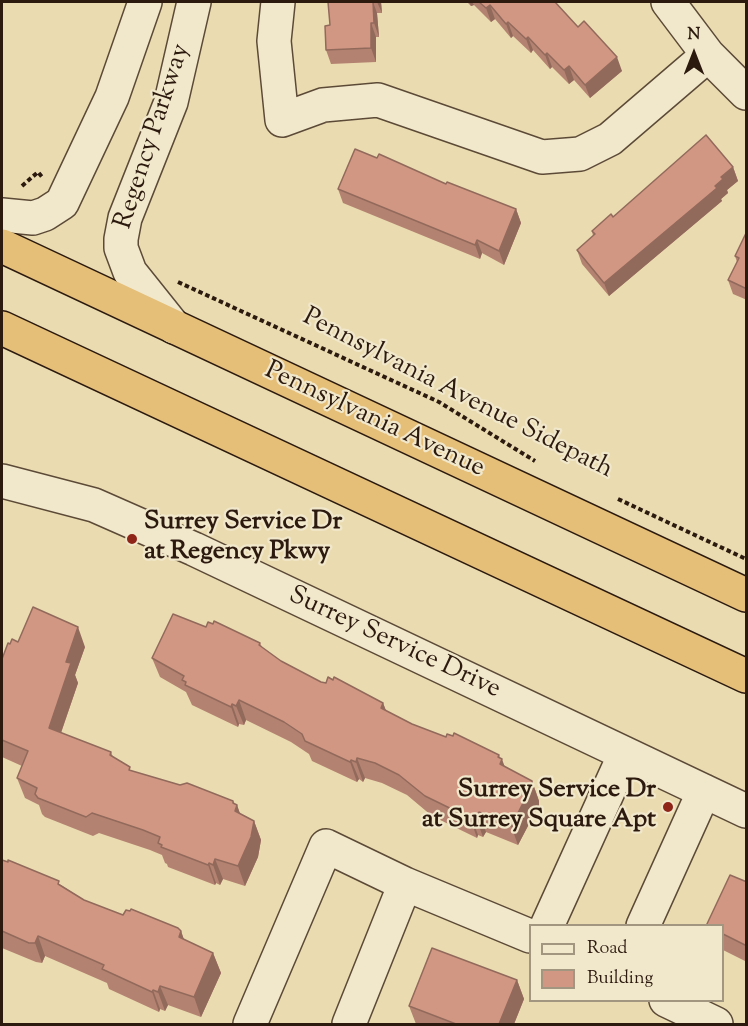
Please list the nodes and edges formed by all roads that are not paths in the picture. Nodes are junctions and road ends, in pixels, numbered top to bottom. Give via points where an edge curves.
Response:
1 (145, 2) edge
2 (194, 2) edge
3 (279, 2) edge
4 (668, 2) edge
5 (708, 55) junction
6 (747, 93) edge
7 (2, 215) edge
8 (2, 246) edge
9 (174, 327) junction
10 (2, 328) edge
11 (4, 489) edge
12 (747, 595) edge
13 (747, 676) edge
14 (625, 754) junction
15 (704, 790) junction
16 (747, 811) edge
17 (405, 884) junction
18 (548, 924) edge
19 (644, 924) edge
20 (529, 935) edge
21 (670, 1002) edge
22 (250, 1024) edge
23 (349, 1024) edge
24 (716, 1024) edge

1 - 7 street, Regency Parkway via 104,117 62,203 33,218
2 - 9 street, Regency Parkway via 171,102 125,218 121,239 130,272
3 - 5 street via 274,41 282,120 323,105 378,100 529,154 580,154 609,139
4 - 5 street
5 - 6 street
8 - 9 highway, Pennsylvania Avenue
9 - 12 highway, Pennsylvania Avenue
10 - 13 highway
11 - 14 street, Surrey Service Drive via 94,505
14 - 15 street, Surrey Service Drive
14 - 18 street
15 - 16 street, Surrey Service Drive
15 - 19 street
17 - 20 street
17 - 22 street via 326,846
17 - 23 street
21 - 24 street

